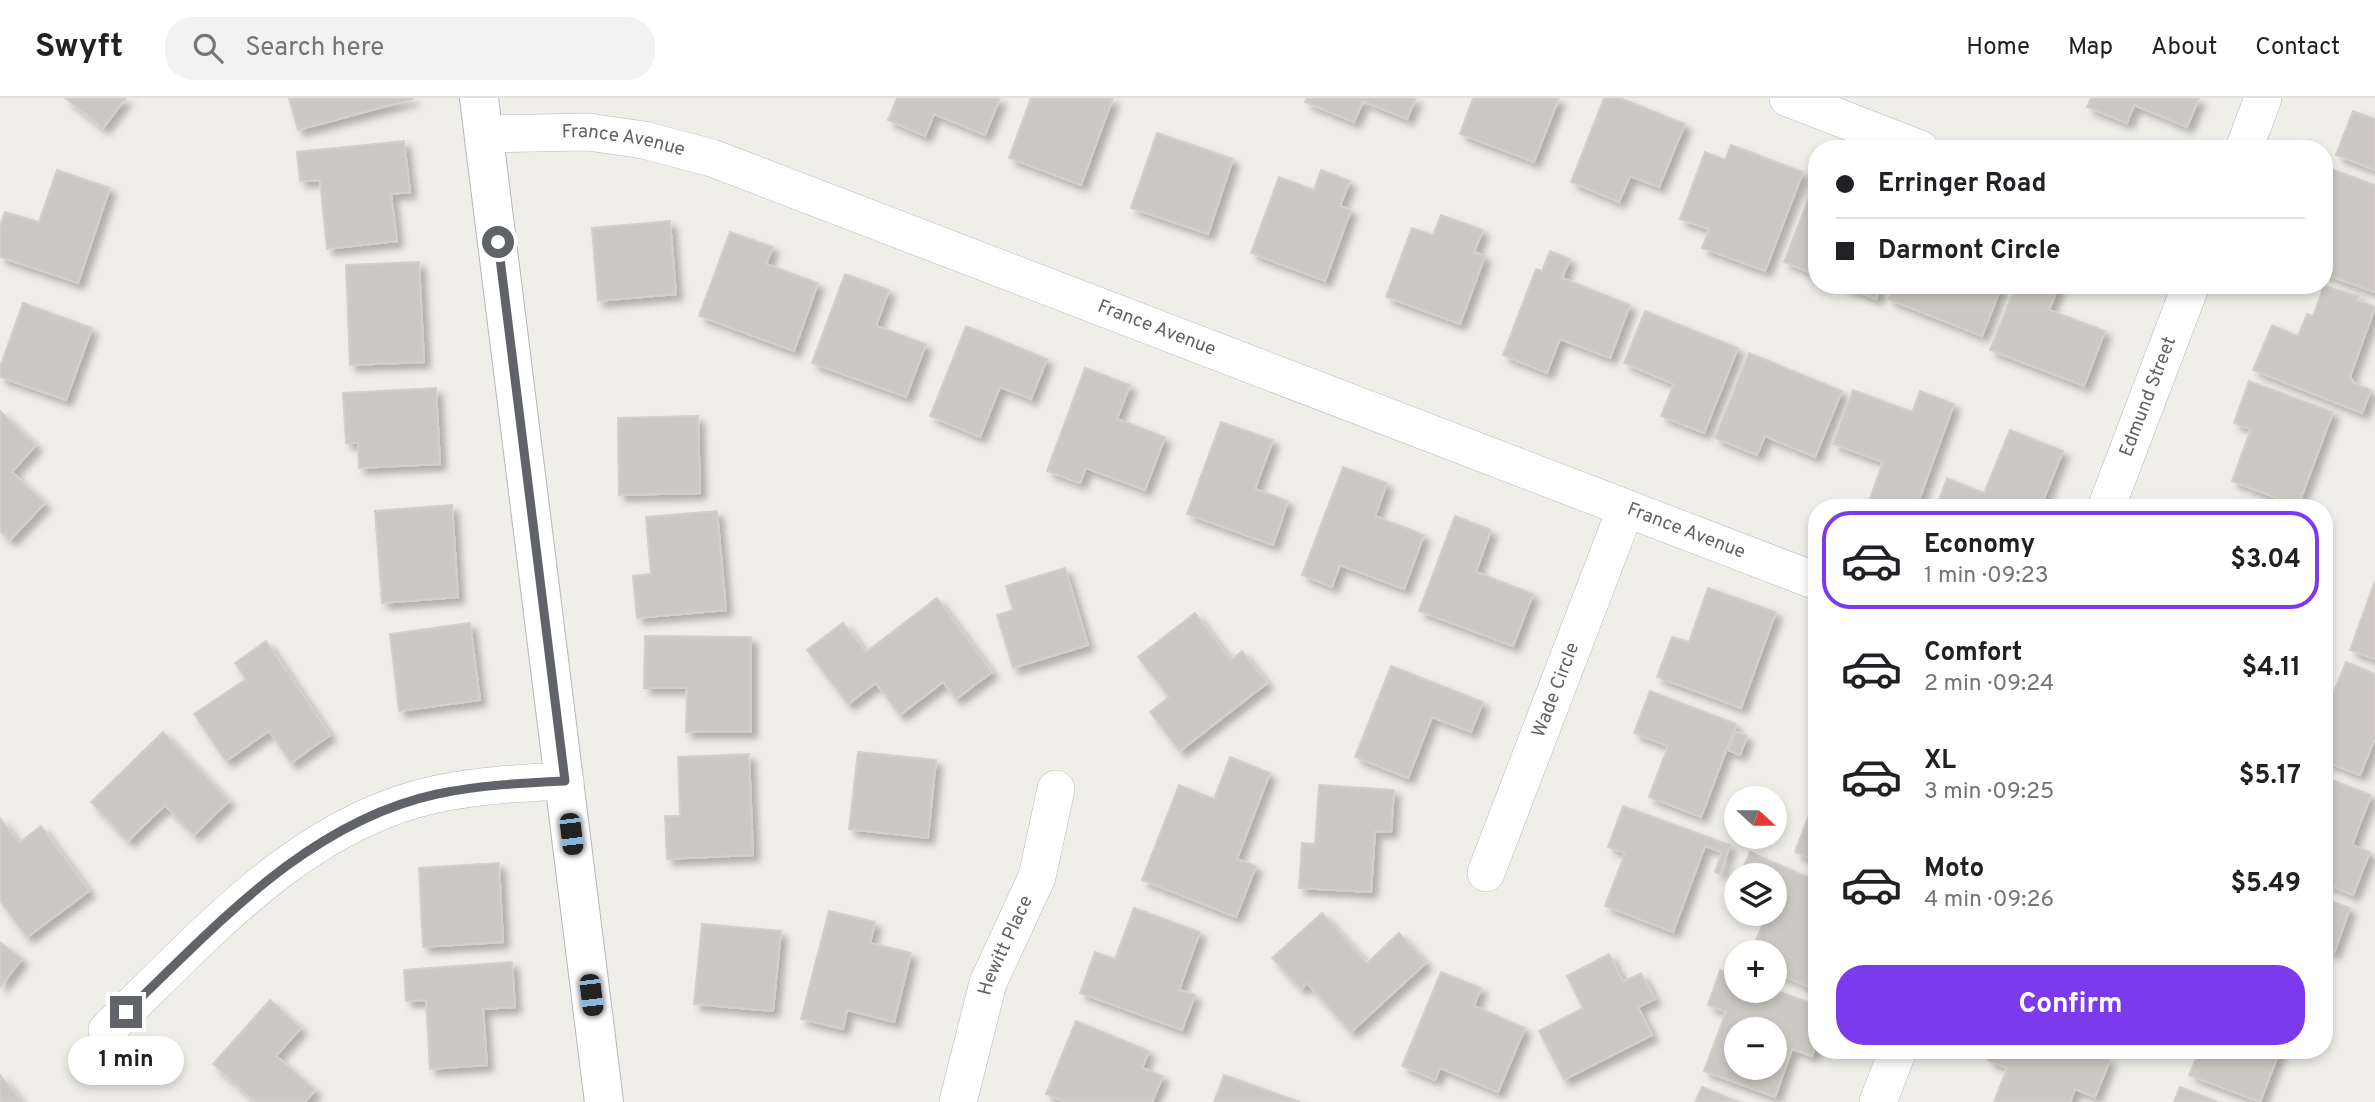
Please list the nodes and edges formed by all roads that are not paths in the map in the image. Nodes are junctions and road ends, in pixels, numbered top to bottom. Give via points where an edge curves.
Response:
1 (1787, 98) edge
2 (2263, 98) edge
3 (482, 116) edge
4 (1897, 140) edge
5 (2247, 140) edge
6 (2188, 294) edge
7 (2109, 499) edge
8 (1626, 508) junction
9 (1808, 578) edge
10 (565, 781) junction
11 (1056, 789) dead end
12 (1486, 873) dead end
13 (107, 1030) dead end
14 (1895, 1059) edge
15 (604, 1102) edge
16 (958, 1102) edge
17 (1878, 1102) edge

1 - 4 street
2 - 5 street
3 - 8 street, France Avenue via 644,140 712,158
3 - 10 street
6 - 7 street, Edmund Street
8 - 9 street, France Avenue
8 - 12 street, Wade Circle
10 - 13 street via 496,784 435,794 381,811 328,837 256,887
10 - 15 street
11 - 16 street, Hewitt Place via 1037,877 988,983
14 - 17 street

